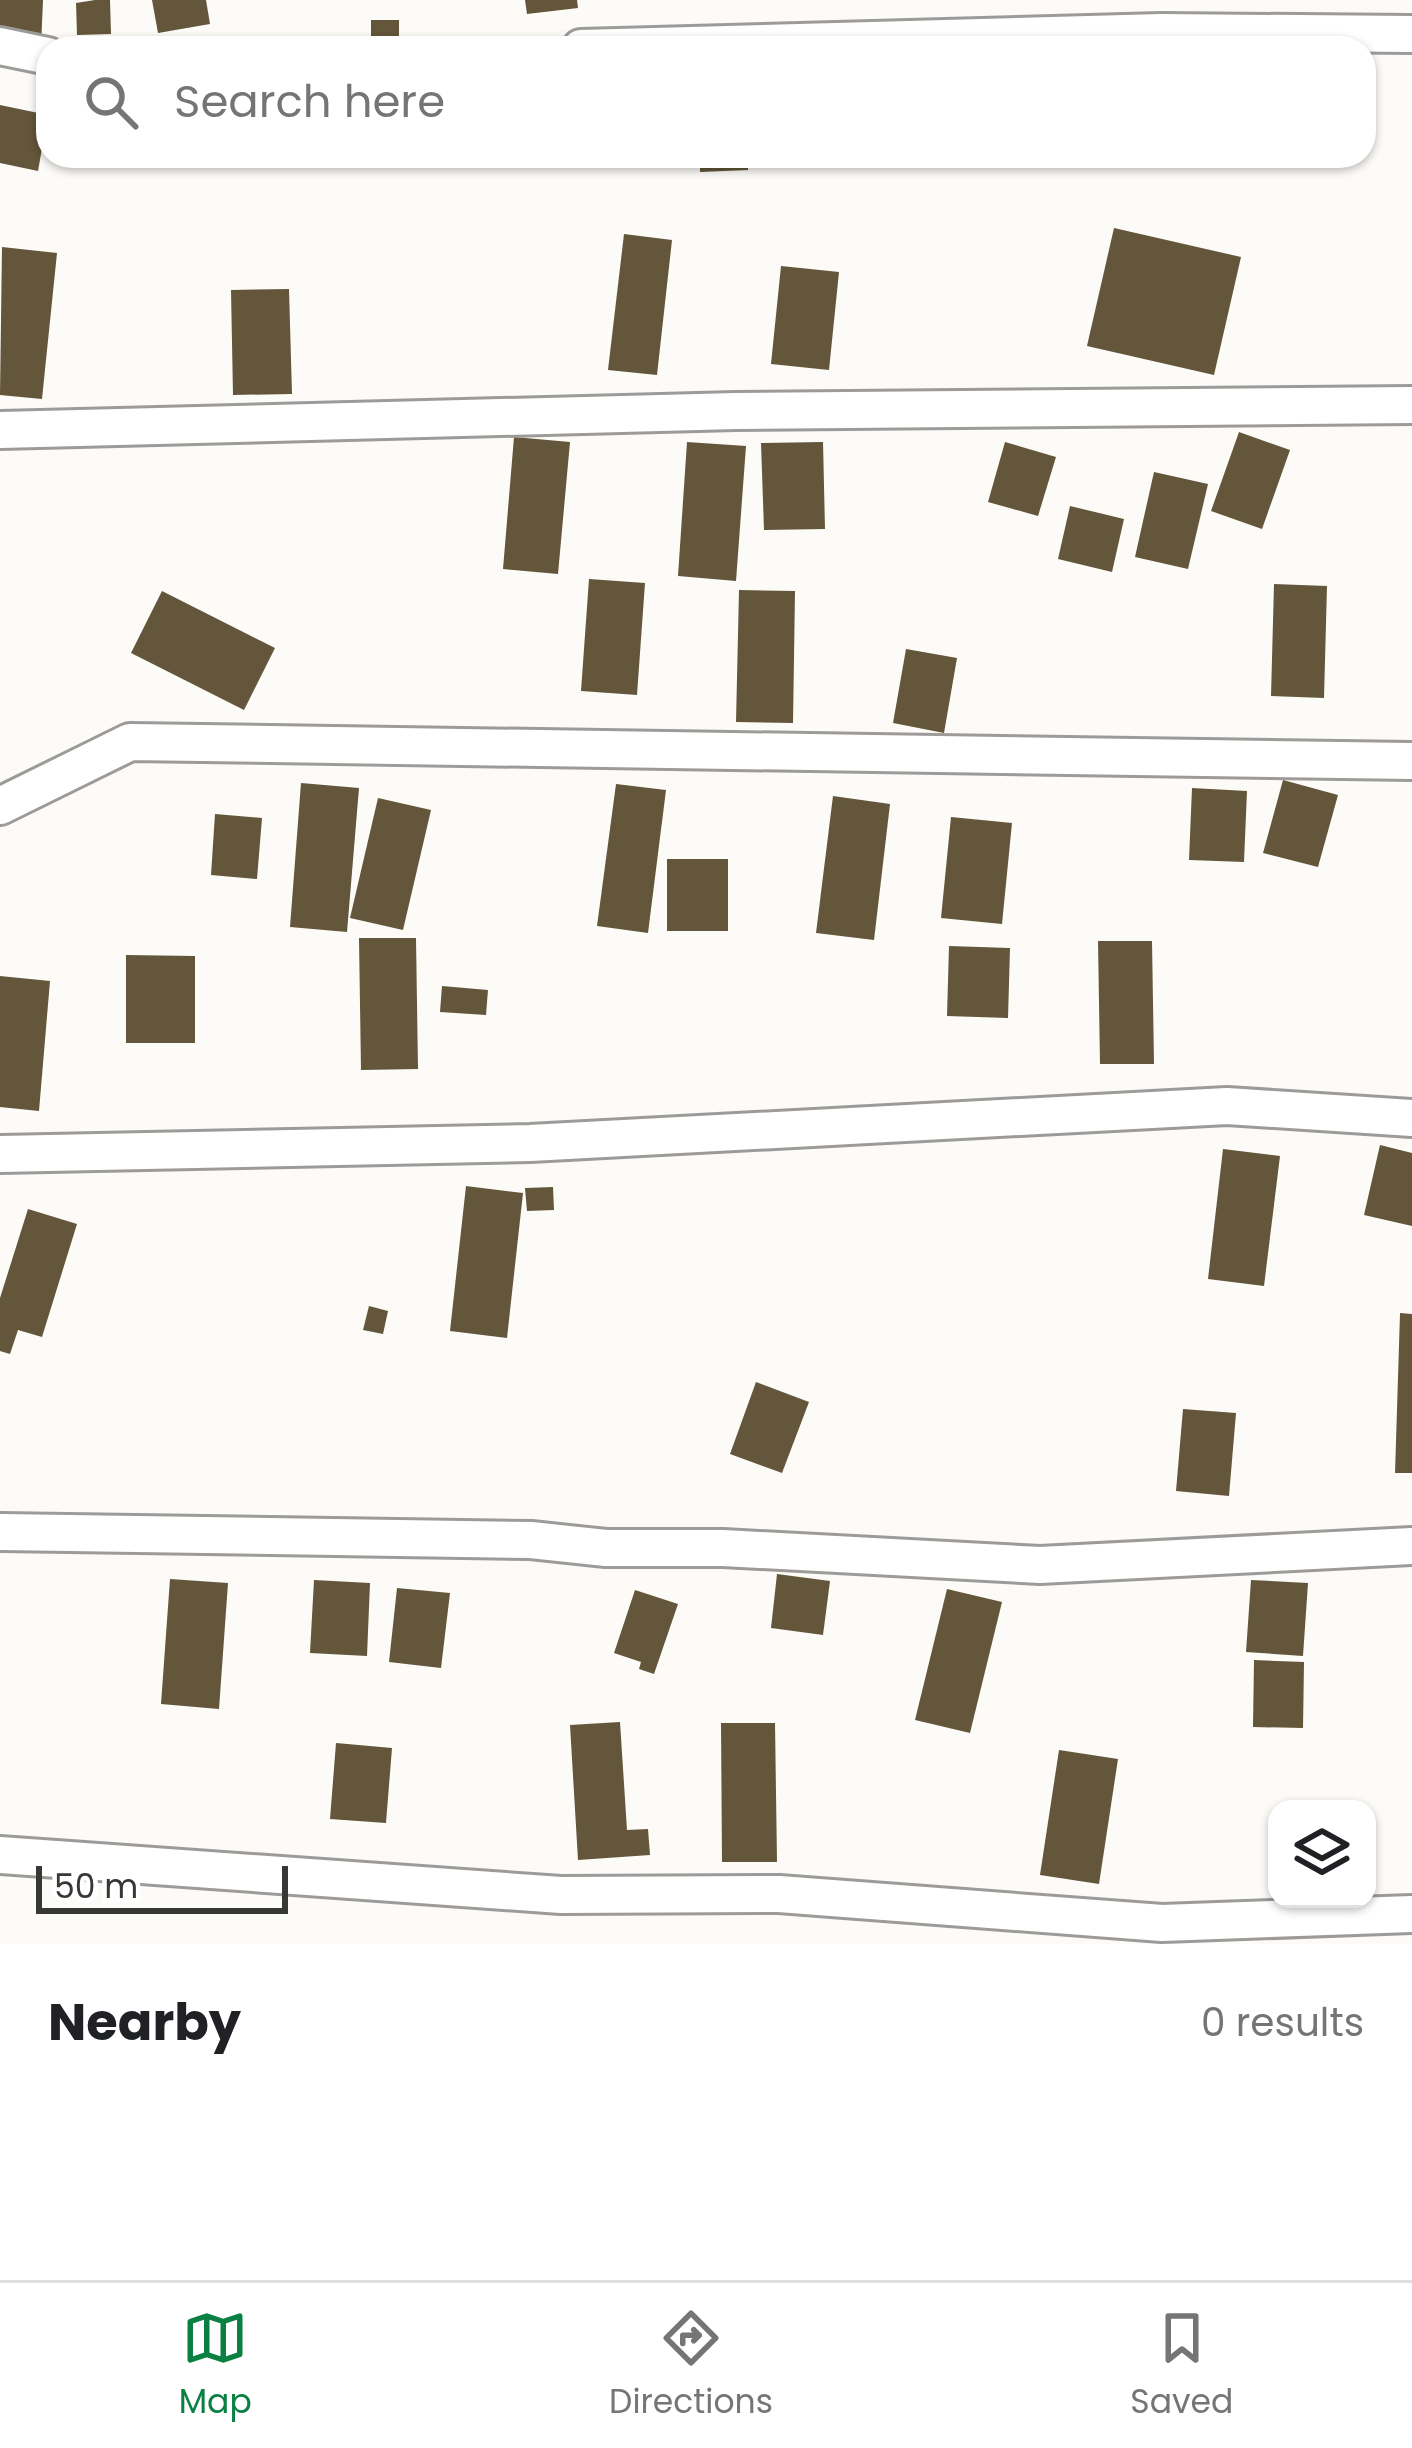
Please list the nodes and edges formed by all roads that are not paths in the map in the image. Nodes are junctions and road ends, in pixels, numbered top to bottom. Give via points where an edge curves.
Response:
1 (1412, 34) edge
2 (1016, 36) edge
3 (0, 46) edge
4 (36, 54) edge
5 (1412, 405) edge
6 (0, 430) edge
7 (1412, 761) edge
8 (0, 806) edge
9 (1412, 1118) edge
10 (0, 1154) edge
11 (0, 1532) edge
12 (1412, 1546) edge
13 (0, 1855) edge
14 (1412, 1914) edge

1 - 2 street
3 - 4 street
5 - 6 street
7 - 8 street via 130,742
9 - 10 street via 1227,1106 530,1143
11 - 12 street via 531,1540 1040,1565
13 - 14 street via 561,1895 778,1894 1162,1922

